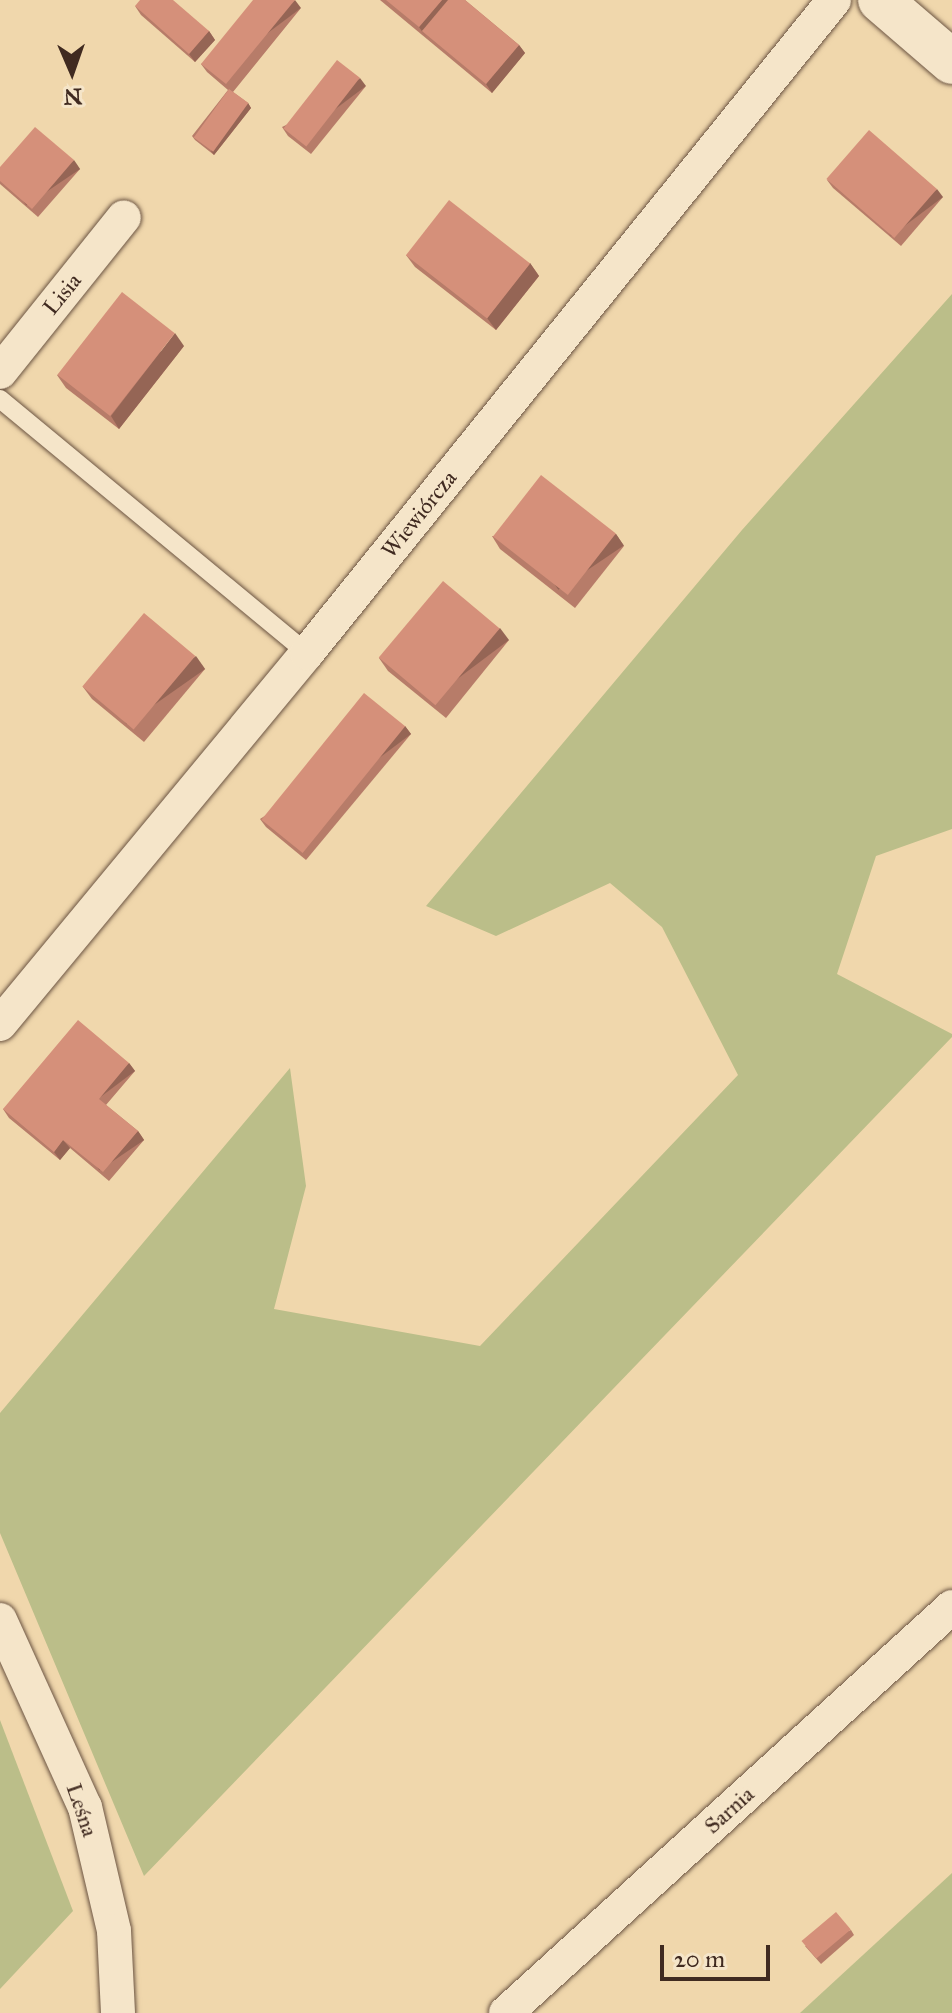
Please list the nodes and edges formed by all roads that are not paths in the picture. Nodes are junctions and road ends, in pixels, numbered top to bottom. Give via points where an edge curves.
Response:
1 (834, 0) edge
2 (880, 0) edge
3 (952, 62) edge
4 (124, 217) dead end
5 (0, 372) edge
6 (0, 399) edge
7 (307, 653) junction
8 (0, 1024) edge
9 (952, 1607) edge
10 (0, 1620) edge
11 (118, 2013) edge
12 (506, 2013) edge

1 - 7 street, Wiewiórcza
2 - 3 street
4 - 5 street, Lisia
6 - 7 lane
7 - 8 street, Wiewiórcza
9 - 12 street, Sarnia
10 - 11 street, Leśna via 85,1807 114,1931

